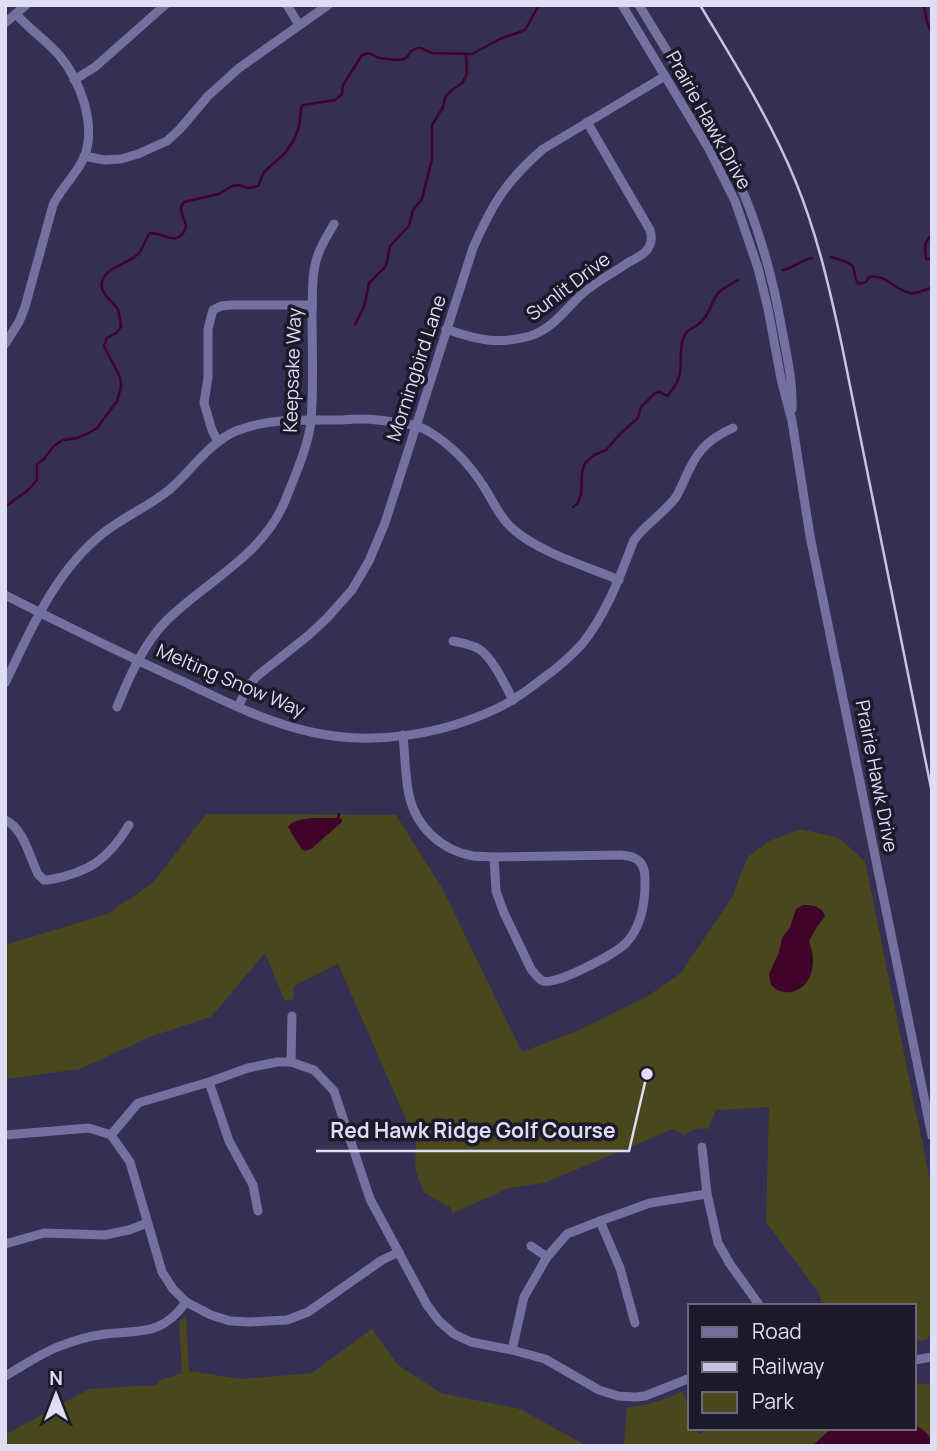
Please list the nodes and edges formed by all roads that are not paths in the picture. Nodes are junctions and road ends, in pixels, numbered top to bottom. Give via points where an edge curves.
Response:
1 (26, 5) edge
2 (165, 5) edge
3 (287, 5) edge
4 (328, 5) edge
5 (622, 5) edge
6 (639, 5) edge
7 (16, 14) junction
8 (5, 23) edge
9 (299, 25) junction
10 (665, 76) junction
11 (74, 80) junction
12 (587, 122) junction
13 (84, 156) junction
14 (334, 223) dead end
15 (312, 305) junction
16 (446, 328) junction
17 (5, 344) edge
18 (311, 420) junction
19 (792, 421) junction
20 (416, 425) junction
21 (733, 428) dead end
22 (218, 442) junction
23 (619, 580) junction
24 (5, 595) edge
25 (39, 612) junction
26 (453, 641) dead end
27 (139, 661) junction
28 (5, 683) edge
29 (513, 700) junction
30 (117, 707) dead end
31 (238, 707) junction
32 (403, 736) junction
33 (5, 820) edge
34 (129, 825) dead end
35 (495, 857) junction
36 (292, 1016) dead end
37 (291, 1062) junction
38 (209, 1082) junction
39 (5, 1135) edge
40 (111, 1135) junction
41 (932, 1136) edge
42 (702, 1147) dead end
43 (707, 1194) junction
44 (258, 1211) dead end
45 (600, 1221) junction
46 (147, 1223) junction
47 (5, 1244) edge
48 (531, 1246) dead end
49 (399, 1252) junction
50 (547, 1257) junction
51 (186, 1302) junction
52 (758, 1304) edge
53 (635, 1323) dead end
54 (512, 1350) junction
55 (5, 1376) edge
56 (688, 1379) edge

1 - 7 street
2 - 11 street
3 - 9 street
4 - 9 street
5 - 10 street, Prairie Hawk Drive
6 - 19 street, Prairie Hawk Drive via 716,134 752,215 776,299 791,380
7 - 8 street
7 - 11 street via 60,56
9 - 13 street via 227,77 167,141 121,159
10 - 12 street, Morningbird Lane
10 - 19 street, Prairie Hawk Drive via 709,149 741,216 763,286
11 - 13 street via 88,118
12 - 16 street, Morningbird Lane via 527,162 499,195 473,247
12 - 16 street, Sunlit Drive via 648,225 652,238 647,251 591,287 556,321 532,335 486,341
13 - 17 street via 53,205 25,307
14 - 15 street, Keepsake Way via 315,262
15 - 18 street, Keepsake Way
15 - 22 street via 231,305 213,310 204,403
16 - 20 street, Morningbird Lane
18 - 20 street via 368,419
18 - 22 street via 249,427
18 - 27 street, Keepsake Way via 275,522 245,556 165,623
19 - 41 street, Prairie Hawk Drive via 810,536
20 - 23 street via 464,462 513,529
20 - 31 street, Morningbird Lane via 385,523 352,590 309,635 256,677
21 - 23 street, Melting Snow Way via 706,443 675,497 634,540
22 - 25 street via 167,492 91,544
23 - 29 street, Melting Snow Way via 582,644
24 - 25 street, Melting Snow Way
25 - 27 street, Melting Snow Way
25 - 28 street
26 - 29 street via 480,649
27 - 30 street, Keepsake Way
27 - 31 street, Melting Snow Way
29 - 32 street, Melting Snow Way via 457,724
31 - 32 street, Melting Snow Way via 321,734
32 - 35 street via 409,795 421,824 444,846 473,856
33 - 34 street via 17,828 44,880 96,864
35 - 35 street via 634,857 645,872 638,925 614,953 557,980 543,981 531,969 504,913 496,891
36 - 37 street
37 - 38 street via 248,1068
37 - 49 street via 314,1070 334,1091 370,1199
38 - 40 street via 138,1103
38 - 44 street via 229,1141 253,1185
39 - 40 street via 89,1128
40 - 46 street via 130,1162
42 - 43 street
43 - 45 street via 650,1203
43 - 52 street via 718,1243
45 - 50 street via 567,1234
45 - 53 street via 620,1268
46 - 47 street via 104,1235 44,1233
46 - 51 street via 162,1272
48 - 50 street
49 - 51 street via 308,1312 287,1320 230,1321
49 - 54 street via 439,1321 471,1342
50 - 54 street via 524,1297
51 - 55 street via 178,1314 148,1331 86,1337 60,1345
54 - 56 street via 545,1359 618,1396 645,1396

